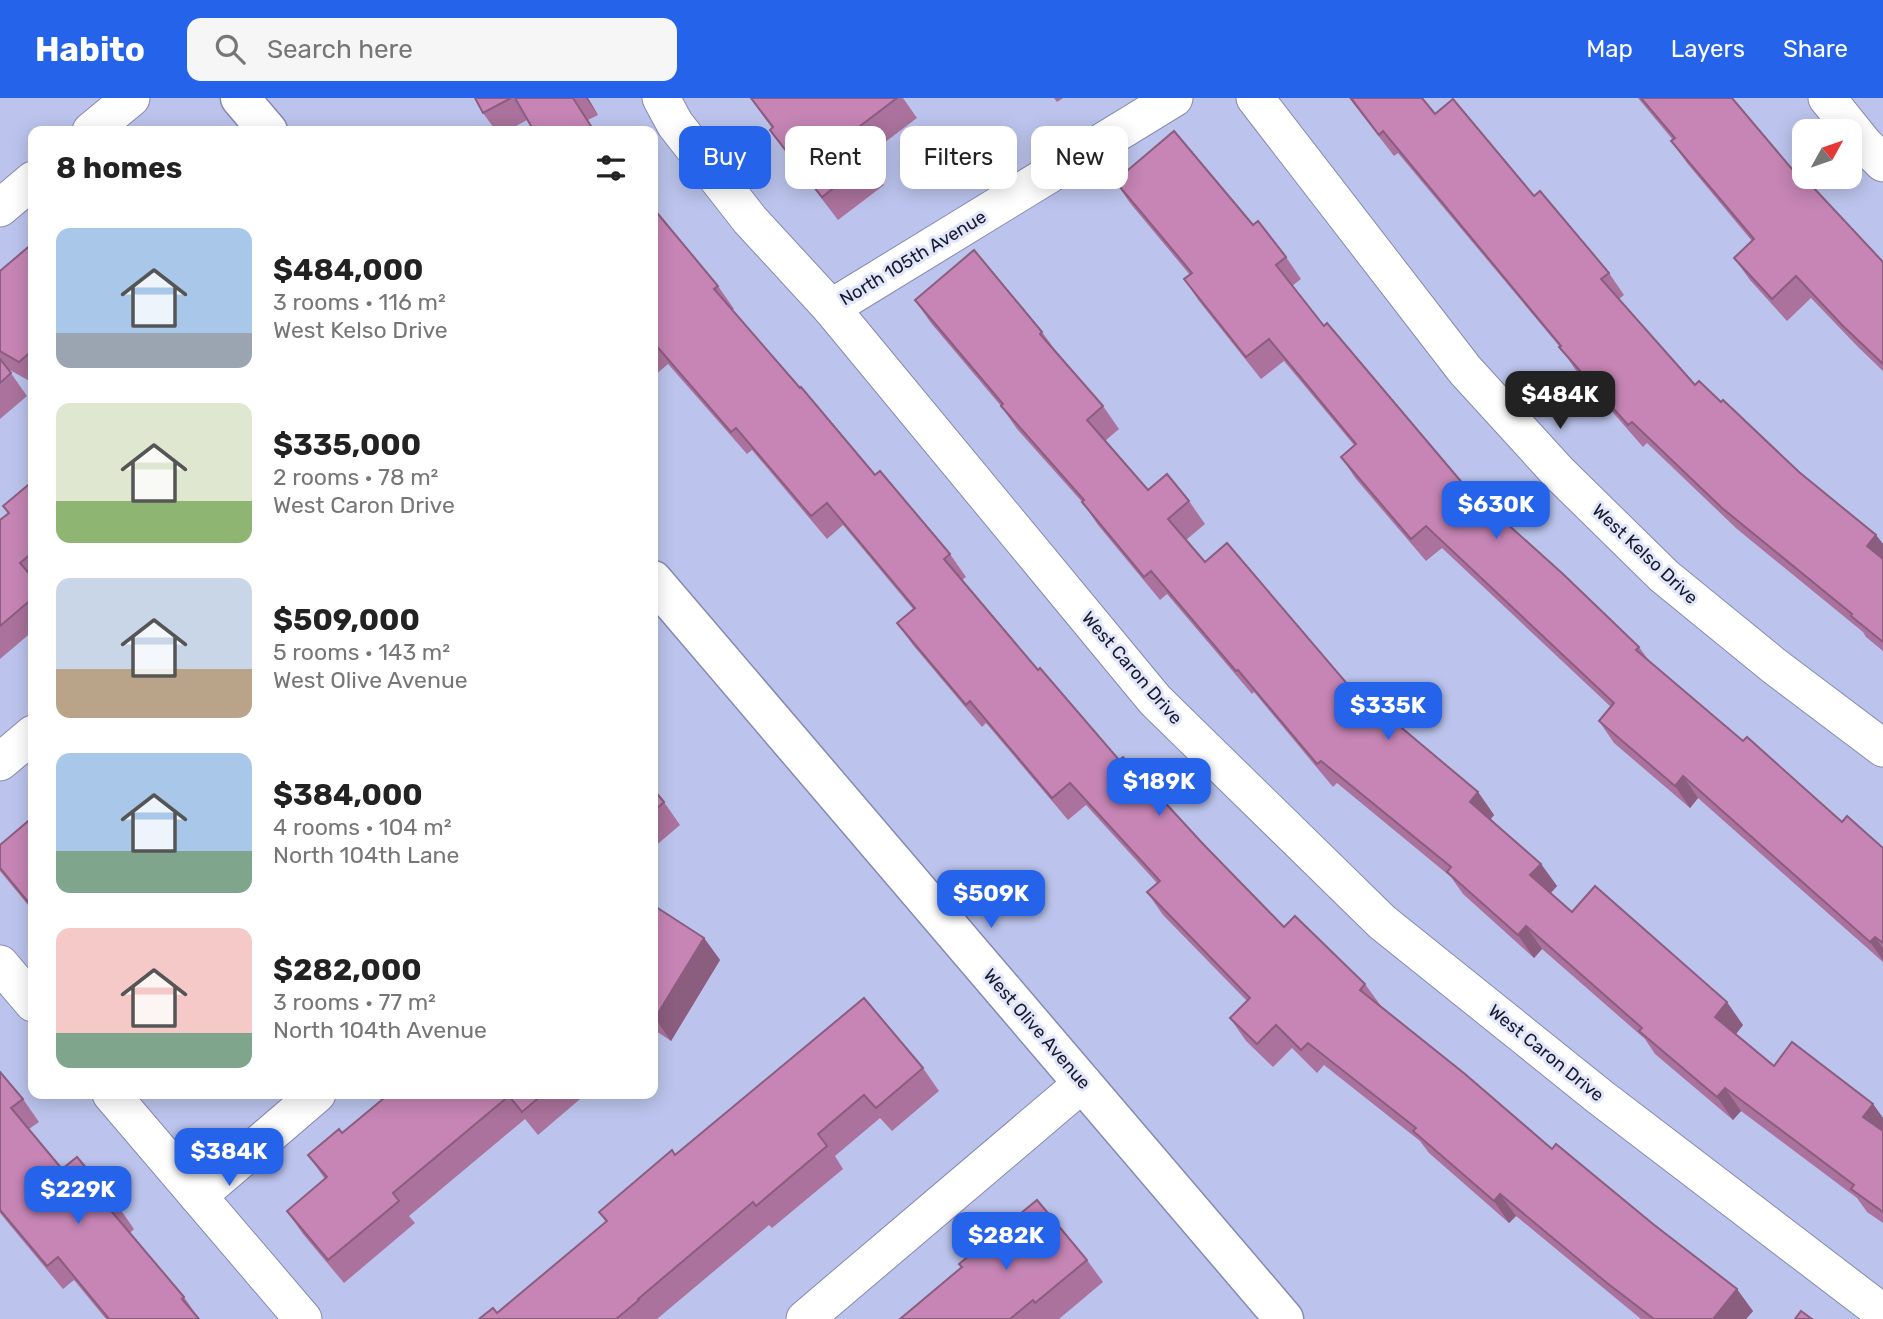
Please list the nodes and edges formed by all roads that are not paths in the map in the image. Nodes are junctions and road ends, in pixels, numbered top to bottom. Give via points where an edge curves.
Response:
1 (131, 98) edge
2 (240, 98) edge
3 (661, 98) edge
4 (1174, 98) edge
5 (1255, 98) edge
6 (1827, 98) edge
7 (97, 126) edge
8 (264, 126) edge
9 (1883, 163) edge
10 (28, 184) edge
11 (0, 208) edge
12 (831, 308) junction
13 (658, 586) edge
14 (28, 738) edge
15 (1883, 748) edge
16 (0, 762) edge
17 (0, 964) edge
18 (28, 997) edge
19 (1083, 1083) junction
20 (115, 1099) edge
21 (311, 1099) edge
22 (198, 1196) junction
23 (1883, 1313) edge
24 (303, 1319) edge
25 (805, 1319) edge
26 (1284, 1319) edge

1 - 7 street
2 - 8 main road
3 - 12 street, West Caron Drive via 675,124 750,220
4 - 12 street, North 105th Avenue
5 - 15 street, West Kelso Drive via 1465,370 1558,472 1664,576
6 - 9 street
10 - 11 street
12 - 23 street, West Caron Drive via 1155,700 1382,922 1600,1097
13 - 19 main road, West Olive Avenue
14 - 16 street
17 - 18 street
19 - 25 street
19 - 26 main road, West Olive Avenue
20 - 22 street
21 - 22 street
22 - 24 street

